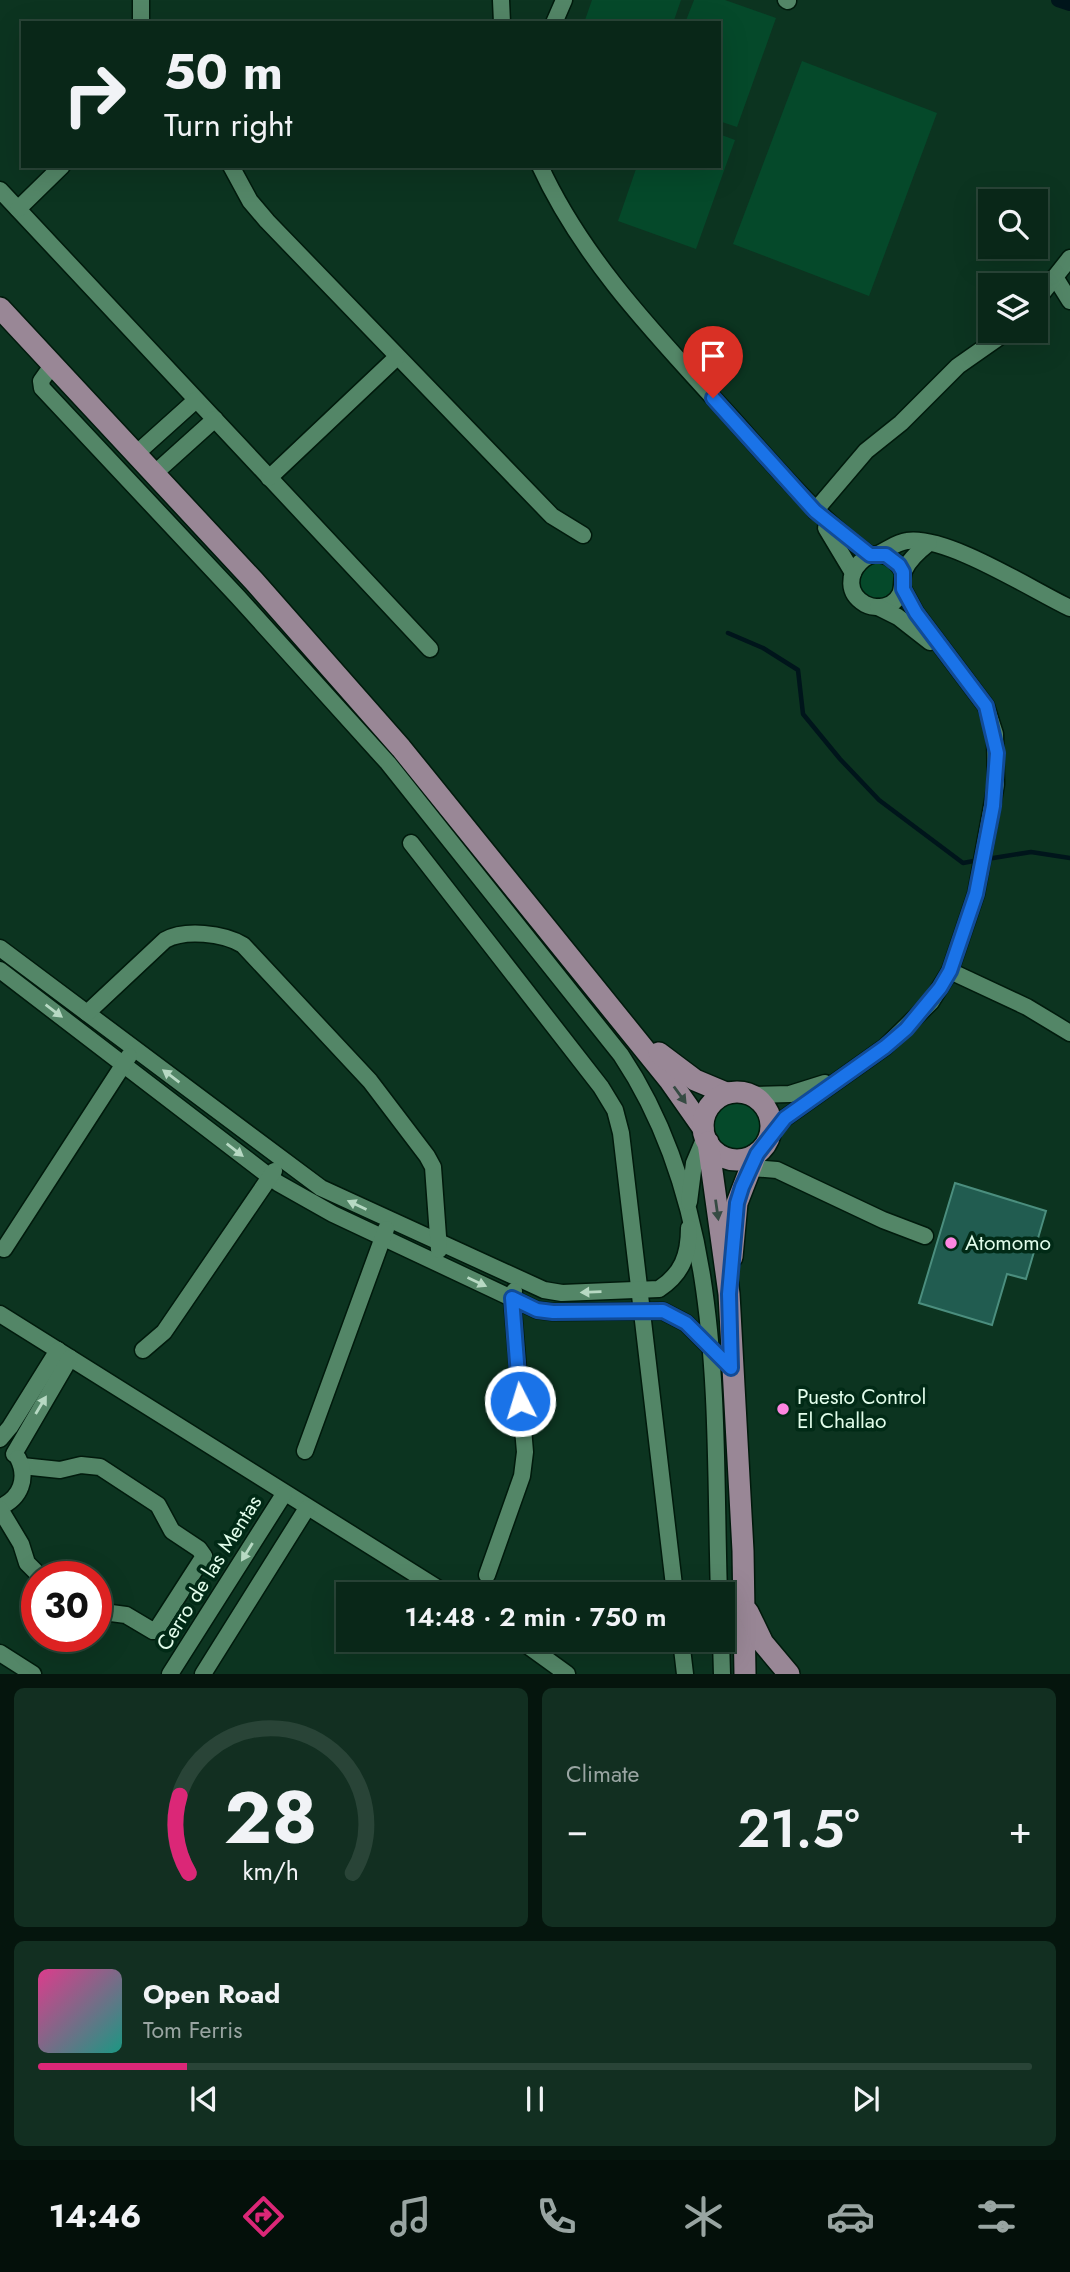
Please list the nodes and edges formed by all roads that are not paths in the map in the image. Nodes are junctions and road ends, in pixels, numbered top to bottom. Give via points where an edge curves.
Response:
1 (141, 0) edge
2 (501, 0) edge
3 (564, 0) edge
4 (141, 21) edge
5 (502, 21) edge
6 (555, 21) edge
7 (60, 168) edge
8 (232, 168) edge
9 (541, 168) edge
10 (0, 190) edge
11 (18, 209) junction
12 (1070, 258) edge
13 (1055, 277) junction
14 (1048, 286) edge
15 (1070, 301) edge
16 (0, 309) edge
17 (991, 343) edge
18 (397, 357) junction
19 (53, 364) junction
20 (196, 400) junction
21 (215, 419) junction
22 (137, 453) junction
23 (155, 472) junction
24 (269, 478) junction
25 (815, 511) junction
26 (583, 535) dead end
27 (929, 543) junction
28 (874, 555) junction
29 (853, 573) junction
30 (254, 581) junction
31 (903, 581) junction
32 (238, 597) junction
33 (878, 607) junction
34 (1070, 608) edge
35 (430, 649) dead end
36 (318, 652) junction
37 (946, 654) junction
38 (303, 668) junction
39 (394, 755) junction
40 (431, 800) junction
41 (411, 843) dead end
42 (0, 948) edge
43 (0, 970) edge
44 (950, 971) junction
45 (88, 1013) junction
46 (625, 1025) junction
47 (1070, 1033) edge
48 (134, 1048) junction
49 (124, 1064) junction
50 (843, 1076) junction
51 (726, 1093) junction
52 (752, 1095) junction
53 (771, 1133) junction
54 (706, 1136) junction
55 (281, 1160) junction
56 (754, 1161) junction
57 (270, 1177) junction
58 (689, 1204) junction
59 (388, 1220) junction
60 (925, 1236) dead end
61 (383, 1238) junction
62 (440, 1243) junction
63 (4, 1249) dead end
64 (436, 1263) junction
65 (517, 1278) junction
66 (639, 1290) junction
67 (729, 1294) junction
68 (512, 1298) junction
69 (641, 1311) junction
70 (0, 1314) edge
71 (710, 1348) junction
72 (143, 1350) dead end
73 (64, 1354) junction
74 (731, 1368) junction
75 (0, 1438) edge
76 (0, 1445) edge
77 (305, 1451) dead end
78 (18, 1460) junction
79 (284, 1494) junction
80 (0, 1508) edge
81 (307, 1508) junction
82 (26, 1561) edge
83 (487, 1575) dead end
84 (427, 1582) edge
85 (674, 1582) edge
86 (719, 1582) edge
87 (744, 1604) junction
88 (112, 1614) edge
89 (537, 1652) edge
90 (682, 1652) edge
91 (721, 1652) edge
92 (0, 1653) edge
93 (565, 1672) edge
94 (33, 1674) edge
95 (170, 1674) edge
96 (203, 1674) edge
97 (685, 1674) edge
98 (722, 1674) edge
99 (745, 1674) edge
100 (789, 1674) edge

1 - 4 street
2 - 5 street
3 - 6 street
7 - 11 street
8 - 18 street via 258,211
9 - 25 street via 589,252 612,282
10 - 11 street
11 - 20 street
12 - 13 street
13 - 14 street
13 - 15 street
16 - 19 main road
17 - 25 street via 958,366 866,451
18 - 24 street
18 - 26 street via 552,516
19 - 22 main road
19 - 32 street via 41,381 42,388
20 - 21 street
20 - 22 street
21 - 23 street
21 - 24 street
22 - 23 main road
23 - 30 main road
24 - 35 street
25 - 28 street
25 - 29 street
27 - 28 street via 905,541
27 - 31 street via 915,555
27 - 34 street via 963,553
28 - 29 street via 862,559
28 - 31 street via 893,559
29 - 33 street via 857,597
30 - 32 street
30 - 36 main road
31 - 33 street via 894,602
31 - 37 street via 916,613
32 - 38 street
33 - 37 street
36 - 38 street
36 - 39 main road
37 - 44 street via 986,706 997,753 993,806 976,894
38 - 39 street
39 - 40 main road
40 - 46 main road
40 - 58 street via 627,1064 655,1113
41 - 66 street via 615,1110
42 - 45 street
43 -> 49 street
44 - 47 street
44 - 50 street via 931,1002 906,1029
45 - 48 street
45 - 62 street via 177,933 232,938 243,945 370,1081 427,1156 433,1167
46 - 51 main road via 680,1070
46 -> 54 main road
48 - 49 street
55 -> 48 street
49 -> 57 street
49 - 63 street
50 - 52 street via 790,1094
50 - 53 street
51 - 52 main road
51 - 54 main road via 706,1111
52 - 53 main road via 766,1107
53 - 56 main road
54 - 56 main road via 715,1152
54 - 58 street via 694,1163
54 -> 67 main road
55 - 57 street
59 -> 55 street via 321,1188
56 - 60 street
56 - 67 main road via 737,1203
57 - 61 street
57 - 72 street via 164,1332
58 - 66 street via 683,1266 659,1289
58 - 71 street via 702,1265
59 - 61 street
59 - 62 street
61 - 64 street
61 - 77 street
62 - 64 street
62 - 65 street
64 -> 68 street
66 -> 65 street via 562,1293
65 - 68 street
66 - 69 street
67 - 74 main road
68 - 69 street via 553,1312
68 - 83 street via 525,1452 522,1476
69 - 71 street via 676,1316
69 - 85 street
70 - 73 street
71 - 74 street
71 - 86 street
73 - 75 street
78 -> 73 street
73 - 79 street
74 - 87 main road
76 - 78 street
78 - 80 street via 23,1475 19,1492
78 - 88 street via 60,1470 100,1467 158,1505 172,1531 204,1556 157,1629
79 - 81 street
79 -> 95 street, Cerro de las Mentas
80 - 82 street
81 - 84 street
81 - 96 street
87 - 99 main road
87 - 100 main road via 763,1643
89 - 93 street
90 - 97 street
91 - 98 street
92 - 94 street

